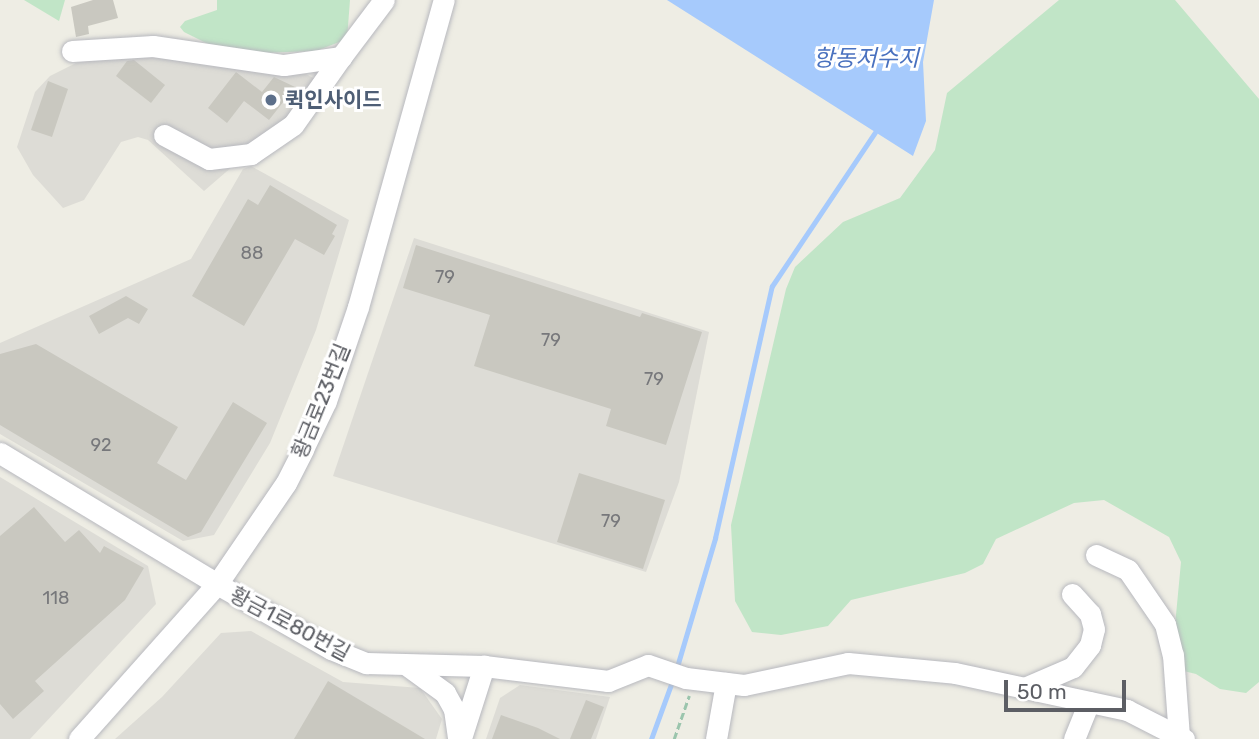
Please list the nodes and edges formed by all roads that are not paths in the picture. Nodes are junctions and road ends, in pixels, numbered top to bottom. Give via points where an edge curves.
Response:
1 (384, 0) edge
2 (444, 0) edge
3 (72, 51) dead end
4 (341, 57) junction
5 (164, 135) dead end
6 (0, 453) edge
7 (1096, 555) dead end
8 (217, 584) junction
9 (1072, 594) dead end
10 (406, 666) junction
11 (484, 666) junction
12 (726, 683) junction
13 (1025, 688) junction
14 (1089, 702) junction
15 (1182, 738) edge
16 (79, 739) edge
17 (459, 739) edge
18 (716, 739) edge
19 (1074, 739) edge

1 - 4 street
2 - 8 street, 황금로23번길 via 358,307 326,401 286,484
3 - 4 street via 153,46 284,65
4 - 5 street via 293,125 251,154 209,159
6 - 8 street, 황금1로80번길
7 - 15 street via 1128,570 1165,624
8 - 10 street, 황금1로80번길 via 349,658
8 - 16 street, 황금로23번길
9 - 13 street via 1090,614 1094,629 1090,646 1073,667
10 - 11 street, 황금1로80번길
10 - 17 street via 445,693
11 - 12 street, 황금1로80번길 via 608,681 654,666 691,679
11 - 17 street
12 - 13 street via 744,685 848,663 955,673
12 - 18 street
13 - 14 street
14 - 15 street via 1127,710
14 - 19 street

